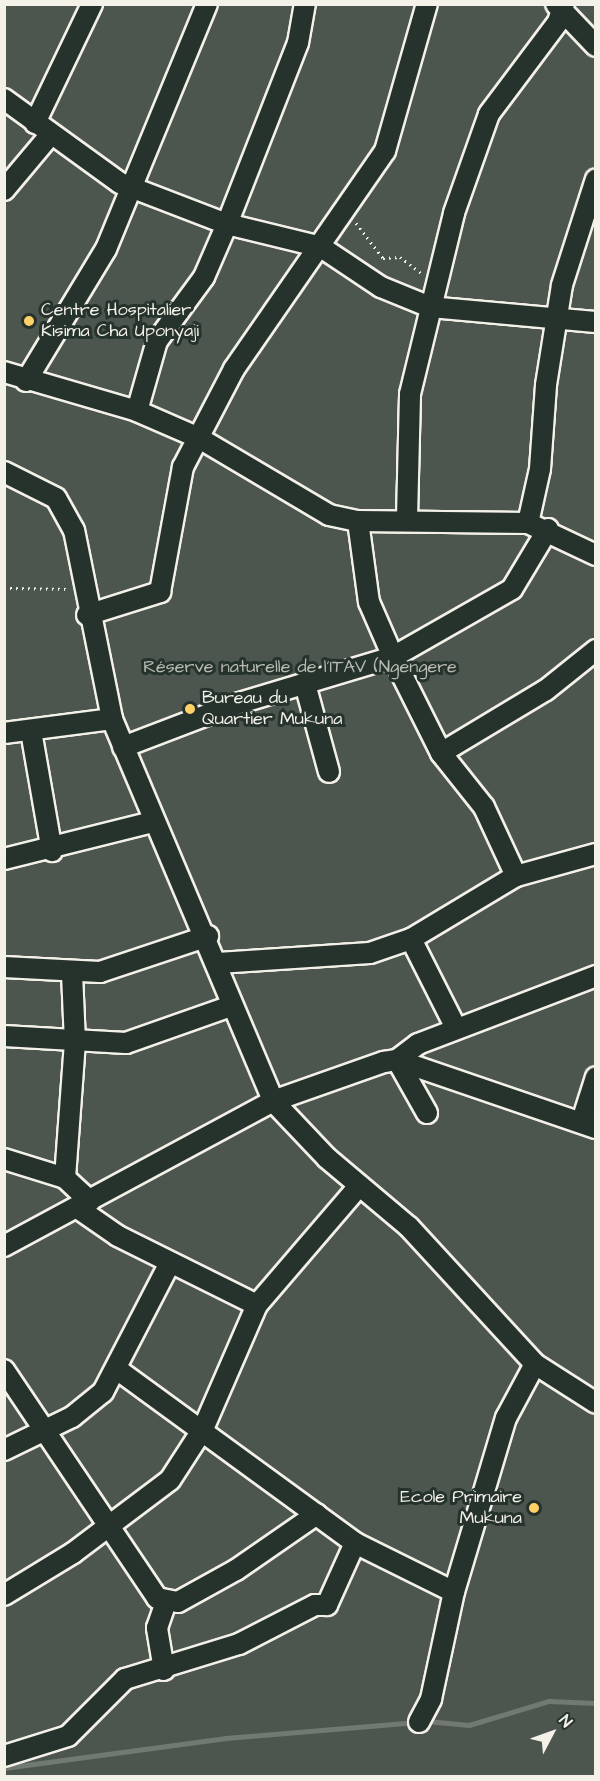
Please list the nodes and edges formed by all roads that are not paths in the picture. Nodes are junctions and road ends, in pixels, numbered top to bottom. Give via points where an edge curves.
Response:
1 (92, 4) edge
2 (207, 4) edge
3 (305, 4) edge
4 (427, 4) edge
5 (560, 6) edge
6 (596, 46) edge
7 (4, 99) edge
8 (43, 128) junction
9 (596, 179) edge
10 (133, 185) junction
11 (4, 190) edge
12 (590, 204) edge
13 (227, 224) junction
14 (321, 247) junction
15 (430, 307) junction
16 (559, 315) junction
17 (596, 322) edge
18 (4, 372) edge
19 (26, 381) junction
20 (137, 411) junction
21 (199, 438) junction
22 (4, 472) edge
23 (406, 518) junction
24 (358, 521) junction
25 (528, 523) junction
26 (548, 529) junction
27 (596, 555) edge
28 (87, 615) junction
29 (596, 650) edge
30 (393, 657) junction
31 (305, 684) junction
32 (112, 719) junction
33 (31, 731) junction
34 (4, 733) edge
35 (123, 747) junction
36 (441, 753) junction
37 (329, 772) dead end
38 (152, 822) junction
39 (52, 851) junction
40 (596, 854) edge
41 (4, 859) edge
42 (516, 876) junction
43 (208, 936) junction
44 (411, 939) junction
45 (218, 963) junction
46 (4, 967) edge
47 (72, 973) junction
48 (596, 975) edge
49 (231, 1006) junction
50 (456, 1028) junction
51 (4, 1036) edge
52 (75, 1042) junction
53 (397, 1060) junction
54 (596, 1077) edge
55 (273, 1101) junction
56 (427, 1113) dead end
57 (589, 1125) edge
58 (4, 1159) edge
59 (64, 1178) junction
60 (358, 1186) junction
61 (85, 1205) junction
62 (4, 1246) edge
63 (170, 1263) junction
64 (257, 1305) junction
65 (535, 1364) junction
66 (4, 1370) edge
67 (118, 1370) junction
68 (596, 1403) edge
69 (47, 1428) junction
70 (203, 1429) junction
71 (4, 1450) edge
72 (316, 1514) junction
73 (107, 1527) junction
74 (355, 1543) junction
75 (454, 1592) junction
76 (4, 1595) edge
77 (166, 1602) junction
78 (164, 1670) junction
79 (419, 1722) dead end
80 (4, 1756) edge

1 - 8 street
2 - 10 street
3 - 13 street via 298,44
4 - 14 street via 385,151
5 - 6 street
5 - 15 street via 558,22 526,57 489,114
7 - 8 street
8 - 10 street via 120,183
8 - 11 street
9 - 12 street
10 - 13 street
10 - 19 street via 106,249
12 - 16 street
13 - 14 street
13 - 20 street via 204,277 157,341
14 - 15 street via 381,287
14 - 21 street via 234,369
15 - 16 street
15 - 23 street via 410,394
16 - 17 street
16 - 25 street
18 - 19 street
19 - 20 street
20 - 21 street
21 - 24 street via 329,515
21 - 28 street via 173,504 160,592
22 - 28 street via 56,498 74,530
23 - 24 street
23 - 25 street
24 - 30 street via 369,602
25 - 26 street
26 - 27 street
26 - 30 street via 512,589
28 - 32 street
29 - 36 street via 546,690
30 - 31 street
30 - 36 street
31 - 35 street
31 - 37 street
32 - 33 street
32 - 35 street
33 - 34 street
33 - 39 street
35 - 38 street
36 - 42 street via 484,807
38 - 39 street
38 - 43 street
39 - 41 street
40 - 42 street
42 - 44 street
43 - 45 street
43 - 47 street via 99,972
44 - 45 street via 339,959
44 - 50 street
45 - 49 street
46 - 47 street
47 - 52 street
48 - 50 street
49 - 52 street via 126,1043
49 - 55 street
50 - 53 street via 418,1044
51 - 52 street
52 - 59 street
53 - 55 street
53 - 56 street
53 - 57 street
54 - 57 street
55 - 60 street
55 - 61 street
58 - 59 street
59 - 61 street
60 - 64 street
60 - 65 street via 409,1227
61 - 62 street
61 - 63 street
63 - 64 street
63 - 67 street
64 - 70 street
65 - 68 street
65 - 75 street via 506,1418
66 - 69 street
67 - 69 street via 103,1392
67 - 70 street
69 - 71 street
69 - 73 street
70 - 72 street
70 - 73 street via 170,1479
72 - 74 street
72 - 77 street via 236,1570 178,1602
73 - 76 street
73 - 77 street via 146,1587
74 - 75 street
74 - 78 street via 327,1605 315,1605 239,1644
75 - 79 street via 431,1699
77 - 78 street via 157,1629
78 - 80 street via 125,1679 55,1743

